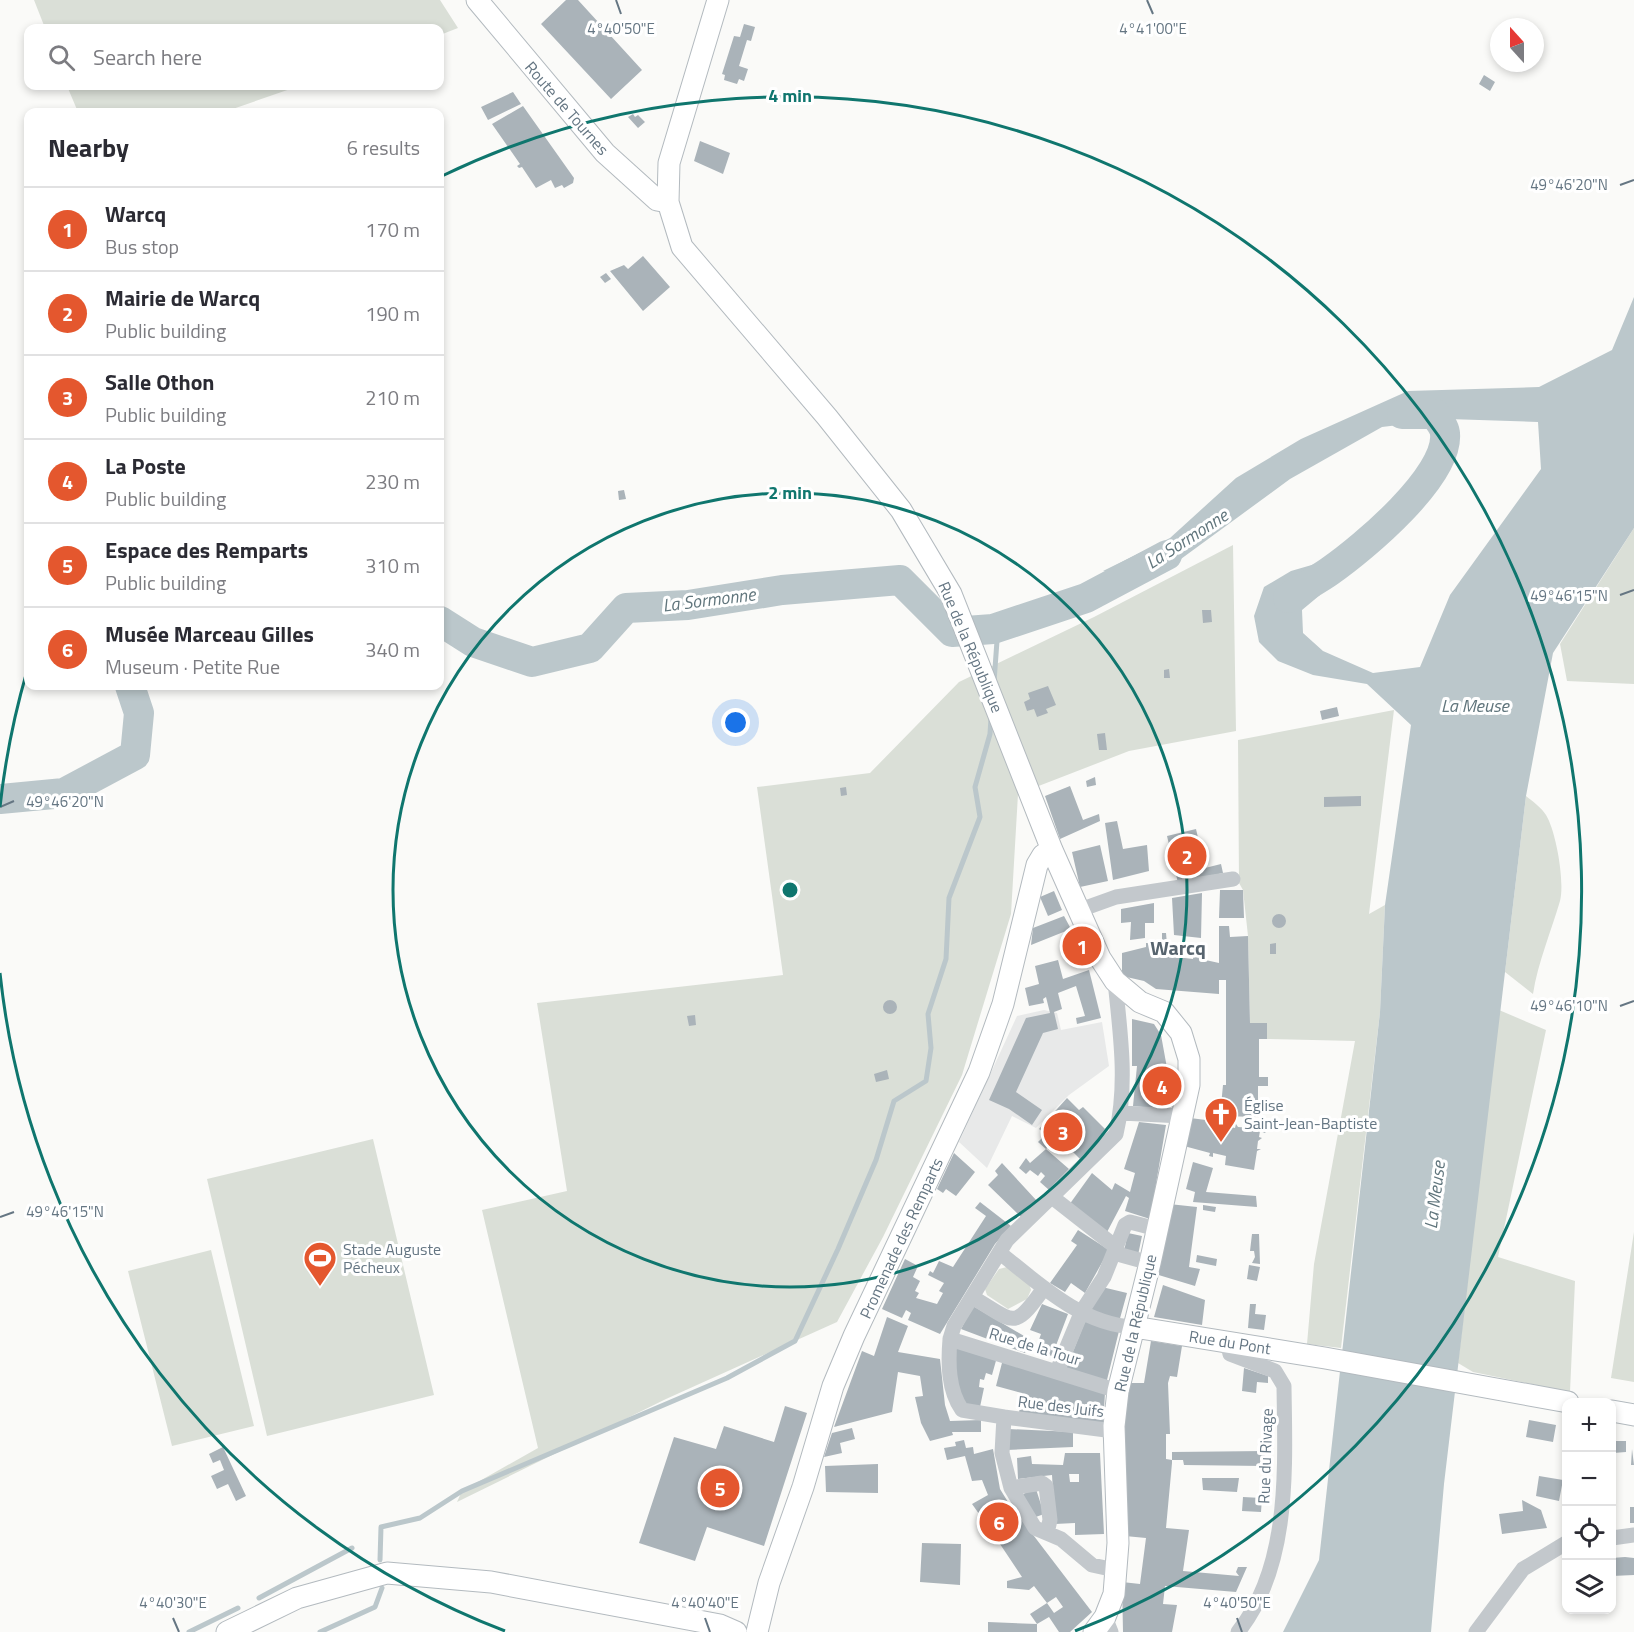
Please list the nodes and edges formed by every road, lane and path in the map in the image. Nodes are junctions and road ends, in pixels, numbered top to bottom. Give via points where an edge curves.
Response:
1 (477, 0) edge
2 (718, 0) edge
3 (669, 202) junction
4 (1052, 850) junction
5 (1233, 879) dead end
6 (1077, 911) junction
7 (1115, 981) junction
8 (1121, 1113) junction
9 (1182, 1116) junction
10 (1052, 1197) junction
11 (1157, 1229) junction
12 (1116, 1249) junction
13 (1000, 1253) junction
14 (1150, 1263) junction
15 (1044, 1288) junction
16 (972, 1297) junction
17 (1082, 1311) junction
18 (1134, 1327) junction
19 (951, 1335) junction
20 (1227, 1342) junction
21 (1057, 1371) junction
22 (1118, 1391) junction
23 (1562, 1401) edge
24 (1616, 1412) edge
25 (1634, 1415) edge
26 (1004, 1417) junction
27 (1114, 1431) junction
28 (1011, 1488) junction
29 (1047, 1533) junction
30 (1634, 1535) edge
31 (1616, 1537) edge
32 (1562, 1545) edge
33 (1115, 1570) junction
34 (1103, 1627) edge
35 (1476, 1630) edge
36 (227, 1632) edge
37 (736, 1632) edge
38 (757, 1632) edge
39 (1238, 1632) edge

1 - 3 main road, Route de Tournes via 605,153 657,200
2 - 3 main road, Rue de la République via 669,163
3 - 4 main road, Rue de la République via 682,247 901,510 951,594
4 - 6 main road, Rue de la République
4 - 38 main road, Promenade des Remparts via 1037,865 1005,994 979,1072 833,1386
5 - 6 street via 1116,897
6 - 7 main road, Rue de la République
7 - 8 street via 1124,1074
7 - 9 main road, Rue de la République via 1140,1002 1164,1012 1181,1033 1189,1059 1189,1085
8 - 9 street
8 - 10 street via 1116,1134
9 - 11 main road, Rue de la République
10 - 12 street
10 - 13 street
11 - 12 street via 1130,1222 1125,1225
11 - 14 main road, Rue de la République
12 - 14 street via 1121,1255
12 - 17 street
13 - 15 street
13 - 16 street
14 - 18 main road, Rue de la République
15 - 16 street via 1018,1320 1009,1319
15 - 17 street
16 - 19 street
17 - 18 street via 1119,1326
17 - 21 street
18 - 20 main road, Rue du Pont
18 - 22 main road, Rue de la République
19 - 21 street, Rue de la Tour
19 - 26 street, Rue des Juifs via 953,1397 957,1404 962,1410
20 - 23 main road, Rue du Pont
20 - 39 street, Rue du Rivage via 1230,1354 1275,1371 1284,1386 1284,1495 1272,1570
21 - 22 street, Rue de la Tour
22 - 27 main road, Rue de la République
24 - 25 main road
26 - 27 street, Rue des Juifs
26 - 28 street via 1002,1453
27 - 33 main road, Rue de la République
28 - 29 street via 1035,1528
28 - 29 street via 1042,1483 1046,1486 1050,1520
29 - 33 street via 1061,1539 1092,1565
30 - 31 street
32 - 35 street via 1523,1569
33 - 34 main road, Rue de la République via 1114,1594
36 - 37 main road via 297,1598 387,1573 490,1582 720,1625

